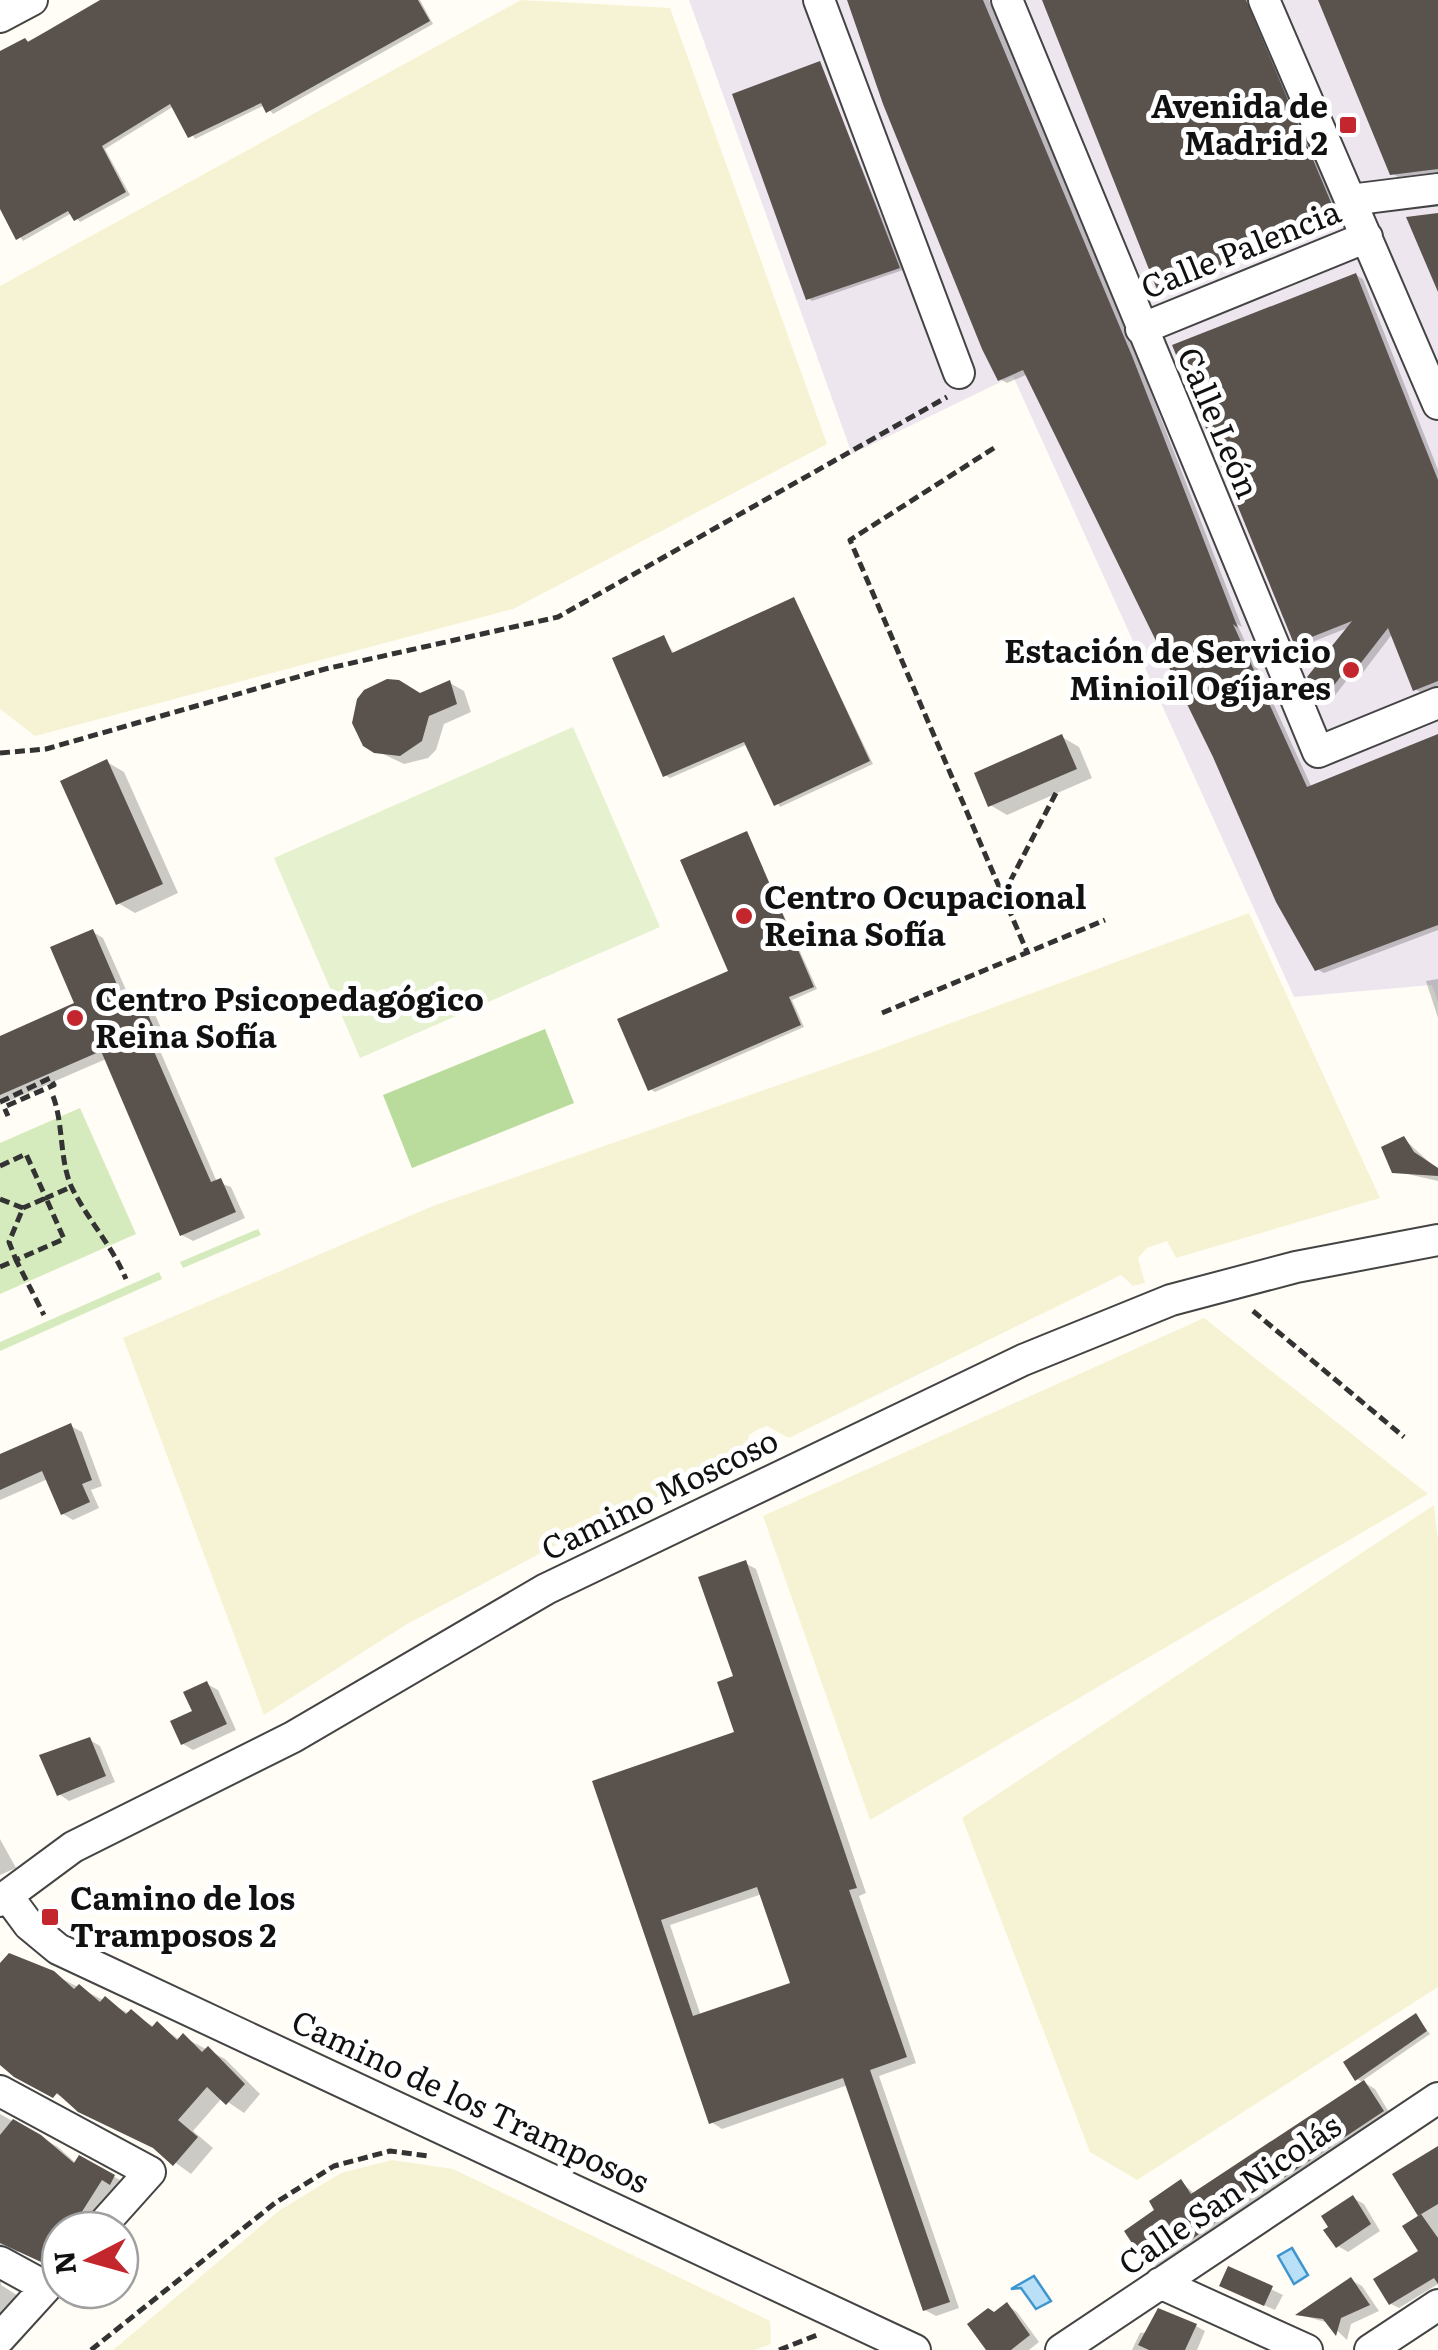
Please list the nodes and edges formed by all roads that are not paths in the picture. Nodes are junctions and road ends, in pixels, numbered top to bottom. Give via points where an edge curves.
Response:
1 (32, 0) edge
2 (818, 0) edge
3 (1007, 0) edge
4 (1264, 0) edge
5 (0, 17) edge
6 (1438, 189) edge
7 (1350, 200) junction
8 (1367, 237) junction
9 (1141, 329) junction
10 (959, 374) road end
11 (1438, 404) edge
12 (1438, 703) edge
13 (1438, 1240) edge
14 (1384, 1253) junction
15 (1438, 1255) edge
16 (3, 1908) edge
17 (0, 2092) edge
18 (1438, 2098) edge
19 (116, 2210) edge
20 (0, 2262) edge
21 (40, 2275) edge
22 (1160, 2284) junction
23 (40, 2293) edge
24 (1438, 2305) edge
25 (0, 2338) edge
26 (915, 2350) edge
27 (1060, 2350) edge
28 (1308, 2350) edge
29 (1370, 2350) edge

1 - 5 street
2 - 10 street
3 - 9 street, Calle León
4 - 7 street
6 - 7 street
7 - 8 street
8 - 9 street, Calle Palencia
8 - 11 street
9 - 12 street, Calle León via 1318,752
13 - 14 street, Camino Moscoso
14 - 15 street, Camino Moscoso
14 - 16 street, Camino Moscoso via 1296,1267 1171,1300 1023,1360 546,1589 292,1737 73,1847
16 - 26 street, Camino de los Tramposos via 58,1949
17 - 19 street via 150,2172
18 - 22 street, Calle San Nicolás
20 - 21 street
22 - 27 street, Calle San Nicolás
22 - 28 street
23 - 25 street
24 - 29 street

